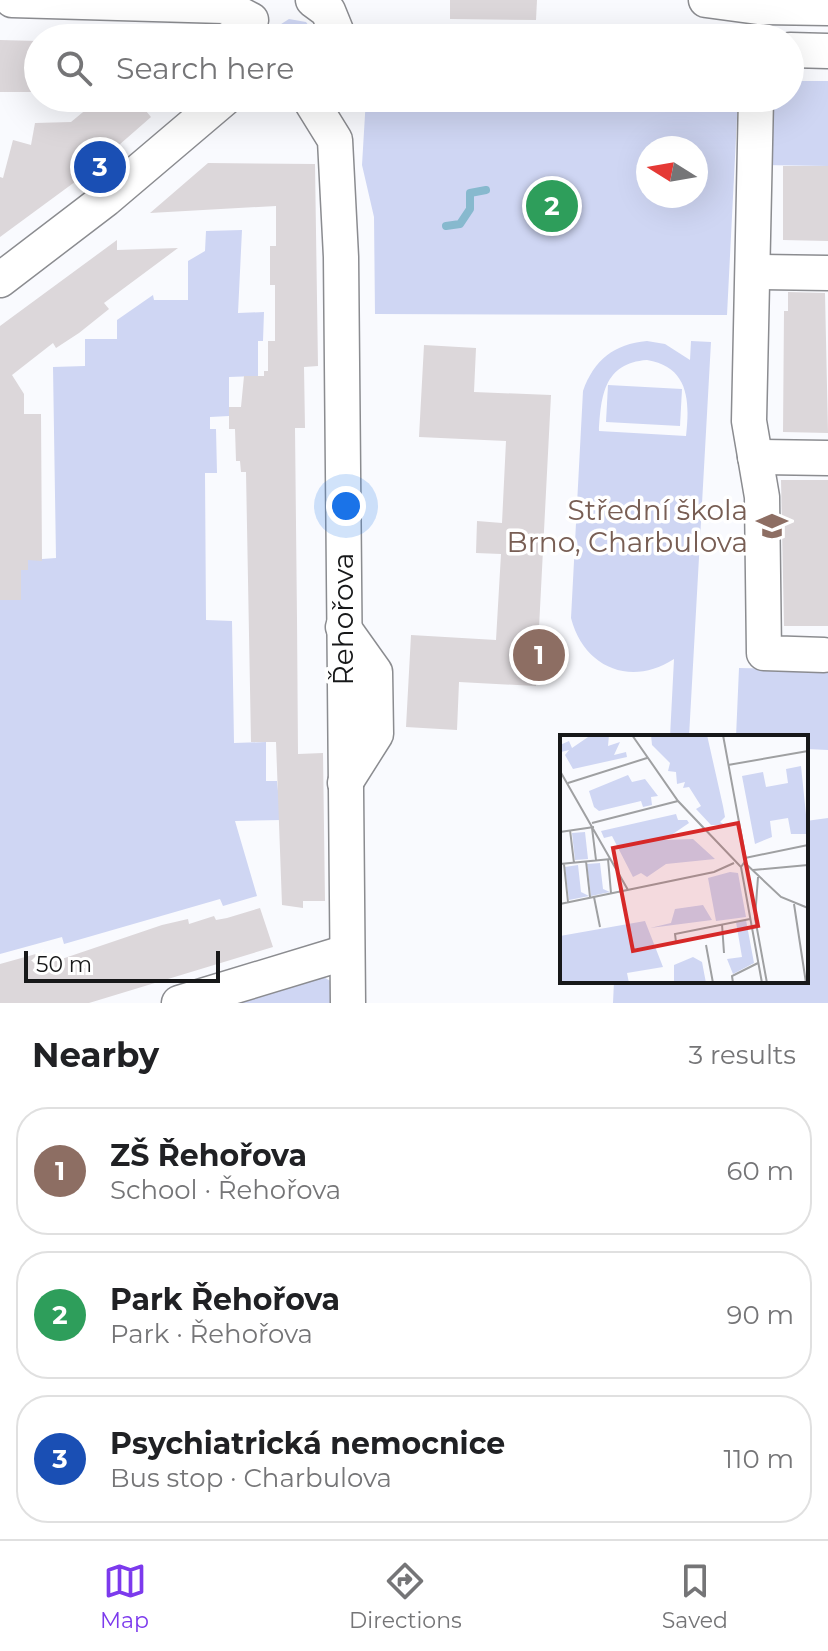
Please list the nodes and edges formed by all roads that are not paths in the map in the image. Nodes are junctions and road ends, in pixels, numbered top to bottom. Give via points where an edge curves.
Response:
1 (12, 0) edge
2 (706, 0) edge
3 (319, 1) edge
4 (828, 8) edge
5 (257, 19) edge
6 (336, 24) edge
7 (804, 50) edge
8 (828, 51) edge
9 (209, 112) edge
10 (318, 112) edge
11 (756, 112) edge
12 (753, 272) junction
13 (828, 273) edge
14 (0, 280) edge
15 (755, 457) junction
16 (828, 458) edge
17 (824, 655) dead end
18 (347, 952) junction
19 (179, 1003) edge
20 (348, 1003) edge

1 - 5 street via 224,6
2 - 4 street
3 - 6 street
7 - 8 street
9 - 14 street
10 - 18 street, Řehořova via 335,140 341,257
11 - 12 street
12 - 13 street
12 - 15 street via 749,421
15 - 16 street
15 - 17 street via 762,497 764,653
18 - 19 street
18 - 20 street, Řehořova

